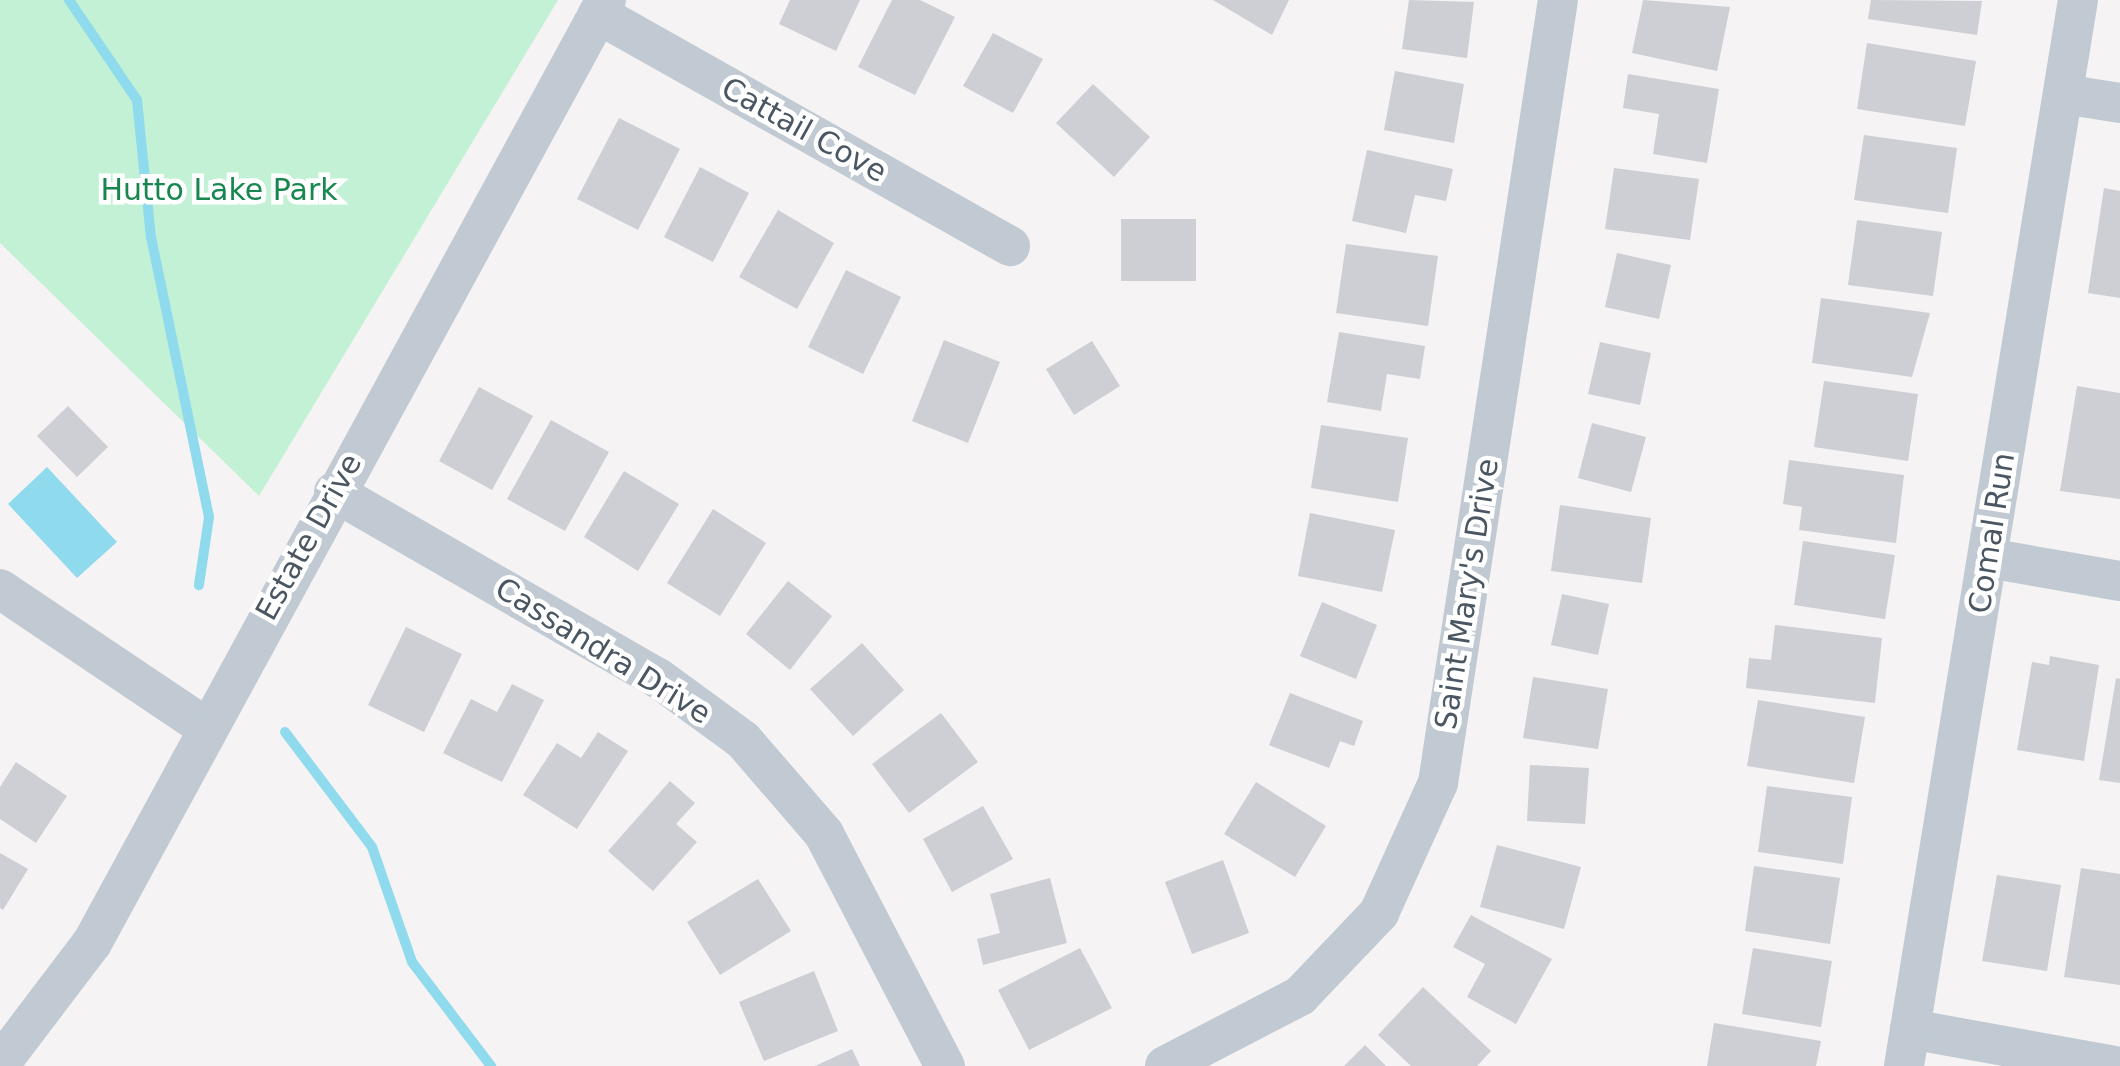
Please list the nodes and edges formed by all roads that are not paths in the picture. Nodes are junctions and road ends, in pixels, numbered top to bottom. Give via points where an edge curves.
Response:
1 (1558, 0) edge
2 (2078, 0) edge
3 (602, 7) edge
4 (2063, 94) junction
5 (2120, 103) edge
6 (1010, 246) dead end
7 (334, 492) junction
8 (1988, 558) junction
9 (2120, 581) edge
10 (0, 589) edge
11 (204, 726) junction
12 (1907, 1048) edge
13 (0, 1064) edge
14 (945, 1066) edge
15 (1164, 1066) edge
16 (2115, 1066) edge

1 - 15 street, Saint Mary's Drive via 1438,783 1379,913 1300,996
2 - 4 street, Comal Run
3 - 6 street, Cattail Cove
3 - 7 street, Estate Drive
4 - 5 street
4 - 8 street, Comal Run
7 - 11 street, Estate Drive
7 - 14 street, Cassandra Drive via 658,678 743,740 824,834
8 - 9 street
8 - 12 street, Comal Run
10 - 11 street
11 - 13 street, Estate Drive via 92,943
12 - 16 street

